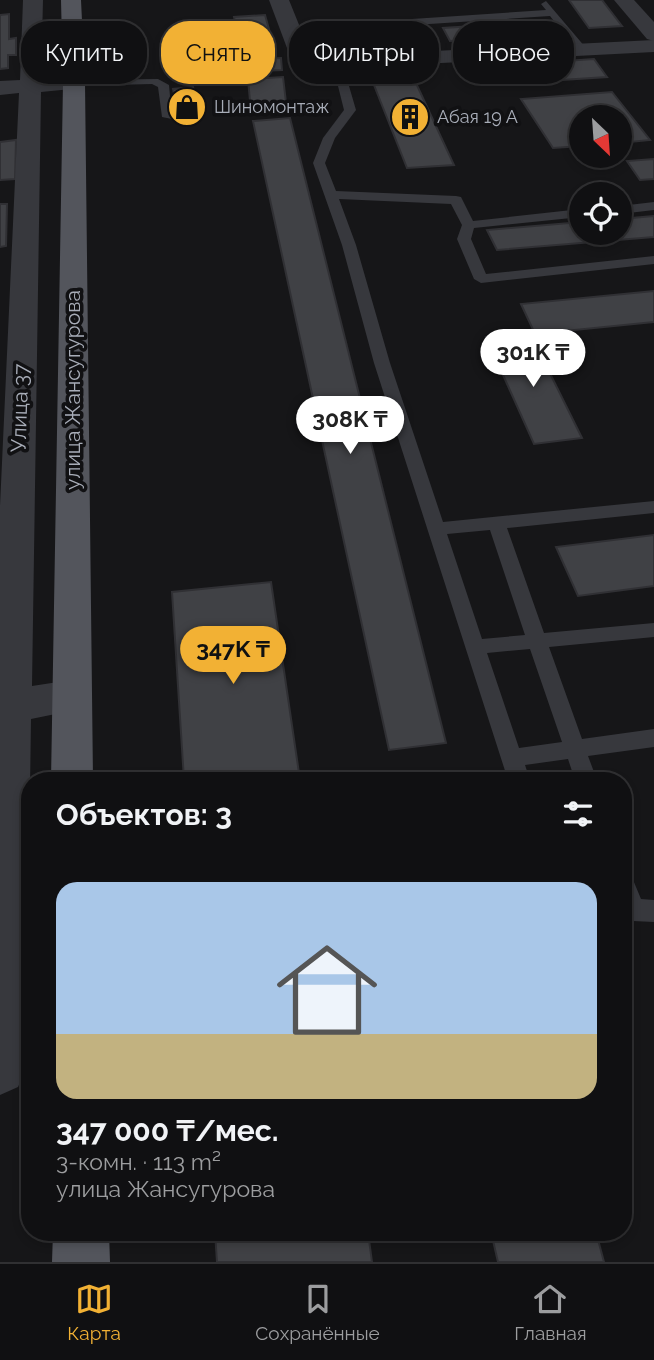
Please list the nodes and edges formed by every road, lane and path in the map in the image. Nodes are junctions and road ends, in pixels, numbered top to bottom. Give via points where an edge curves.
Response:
1 (33, 0) edge
2 (71, 0) edge
3 (279, 0) edge
4 (543, 0) edge
5 (624, 0) edge
6 (553, 13) junction
7 (72, 21) edge
8 (429, 21) edge
9 (289, 27) edge
10 (654, 35) edge
11 (654, 46) edge
12 (582, 50) junction
13 (439, 57) edge
14 (147, 81) edge
15 (59, 84) edge
16 (74, 84) edge
17 (342, 84) edge
18 (0, 88) edge
19 (168, 117) dead end
20 (330, 195) junction
21 (654, 206) edge
22 (632, 209) edge
23 (569, 215) edge
24 (469, 225) junction
25 (654, 260) edge
26 (654, 507) edge
27 (496, 523) junction
28 (436, 529) junction
29 (654, 630) edge
30 (539, 641) junction
31 (475, 647) junction
32 (71, 696) junction
33 (0, 707) edge
34 (654, 738) edge
35 (575, 749) junction
36 (512, 758) junction
37 (72, 772) edge
38 (516, 772) edge
39 (583, 772) edge
40 (21, 798) edge
41 (0, 811) edge
42 (0, 1069) edge
43 (80, 1241) edge
44 (81, 1262) edge

1 - 42 street, Улица 37
2 - 7 main road, улица Жансугурова
3 - 9 street
4 - 6 lane
5 - 10 street
6 - 8 lane
6 - 12 lane
11 - 12 street
12 - 13 street
14 - 19 lane via 163,85
15 - 18 street
16 - 32 main road, улица Жансугурова
17 - 20 lane via 349,110 329,138 319,163
20 - 24 lane via 456,200
20 - 28 lane
21 - 22 lane
23 - 24 lane
24 - 25 lane via 464,239 481,279
26 - 27 lane
27 - 28 lane
27 - 30 lane
28 - 31 lane
29 - 30 lane
30 - 31 lane
30 - 35 lane
31 - 36 lane
32 - 33 street
32 - 37 main road, улица Жансугурова
34 - 35 lane
35 - 36 lane
35 - 39 lane
36 - 38 lane
40 - 41 lane
43 - 44 main road

